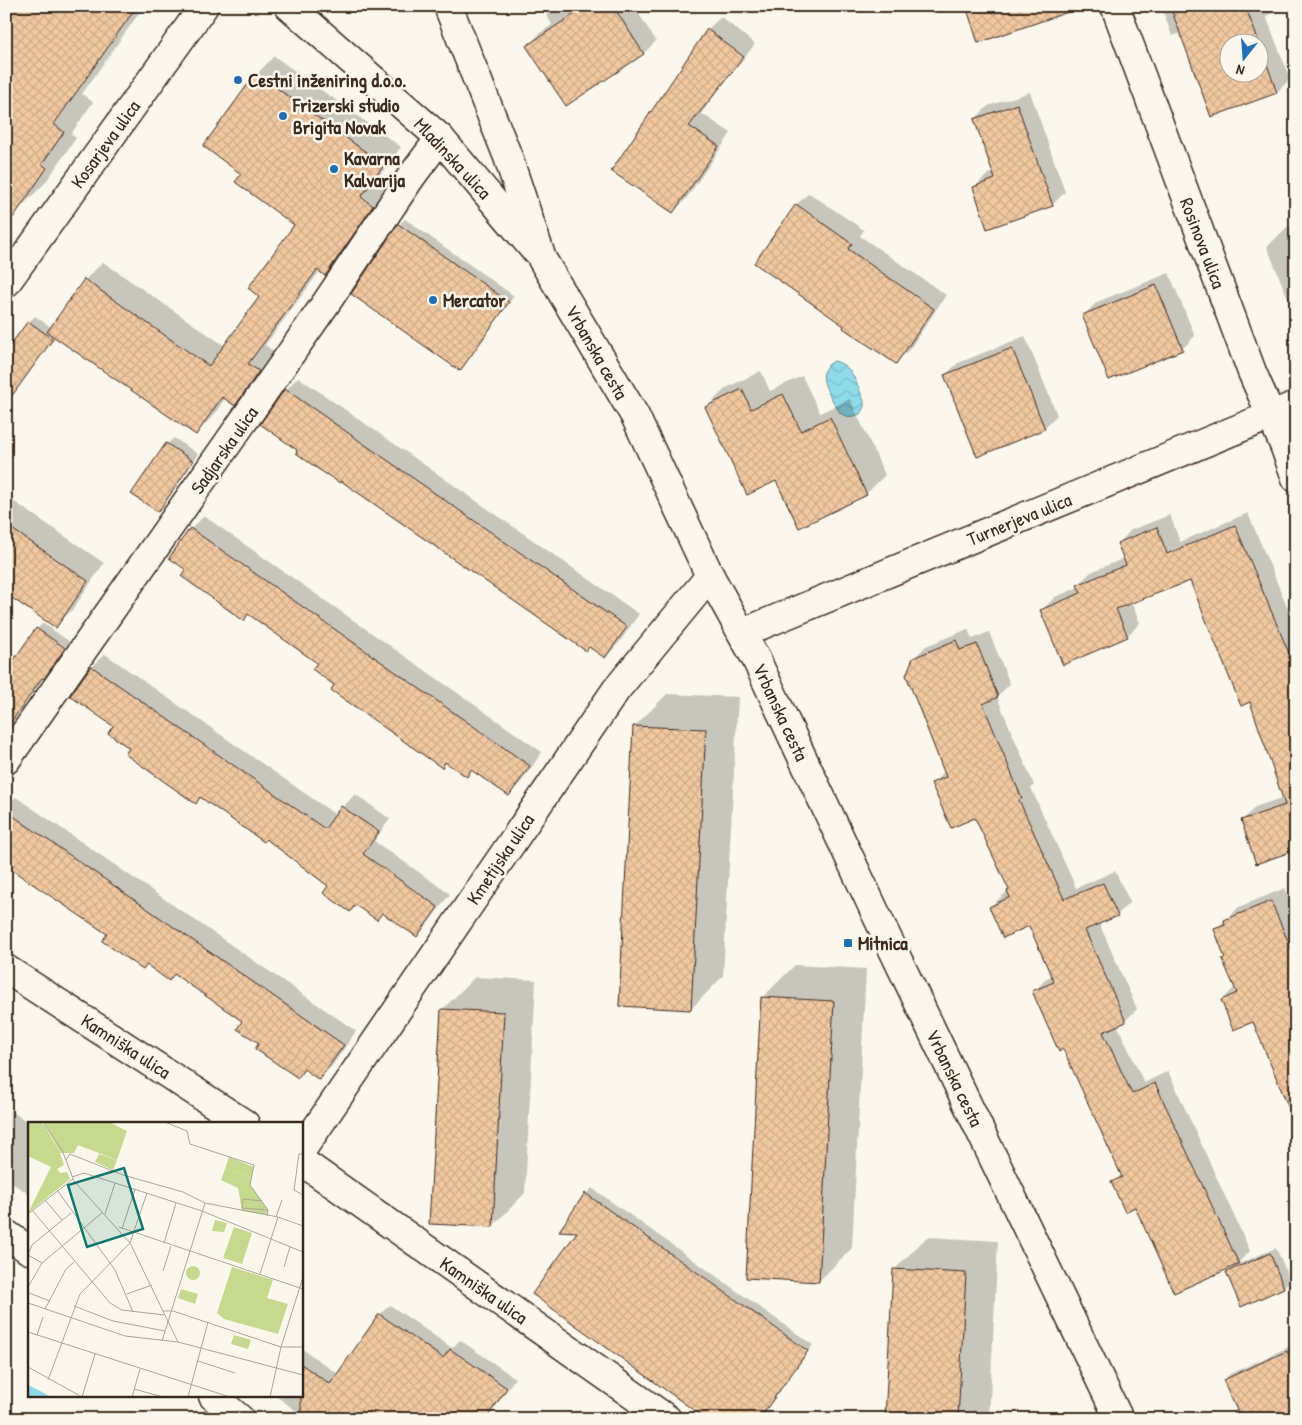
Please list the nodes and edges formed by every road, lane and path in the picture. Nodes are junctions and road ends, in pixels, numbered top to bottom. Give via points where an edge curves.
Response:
1 (204, 6) edge
2 (289, 6) edge
3 (448, 6) edge
4 (1115, 6) edge
5 (440, 138) junction
6 (542, 259) junction
7 (6, 283) edge
8 (1296, 405) edge
9 (1270, 415) junction
10 (1296, 478) edge
11 (710, 576) junction
12 (742, 633) junction
13 (6, 760) edge
14 (6, 969) edge
15 (242, 1122) edge
16 (302, 1150) edge
17 (302, 1162) edge
18 (6, 1234) edge
19 (28, 1249) edge
20 (215, 1398) edge
21 (240, 1419) edge
22 (668, 1419) edge
23 (1119, 1419) edge

1 - 7 street, Kosarjeva ulica
2 - 5 street, Mladinska ulica
3 - 6 street, Vrbanska cesta via 508,157
4 - 9 street, Rosinova ulica
5 - 6 street, Mladinska ulica
5 - 13 street, Sadjarska ulica
6 - 11 street, Vrbanska cesta via 635,416
8 - 9 street, Turnerjeva ulica
9 - 10 street, Rosinova ulica
9 - 12 street, Turnerjeva ulica
11 - 12 street, Vrbanska cesta
11 - 16 street, Kmetijska ulica via 616,690
12 - 23 street, Vrbanska cesta
14 - 15 street, Kamniška ulica
17 - 22 street, Kamniška ulica
18 - 19 street
20 - 21 street

